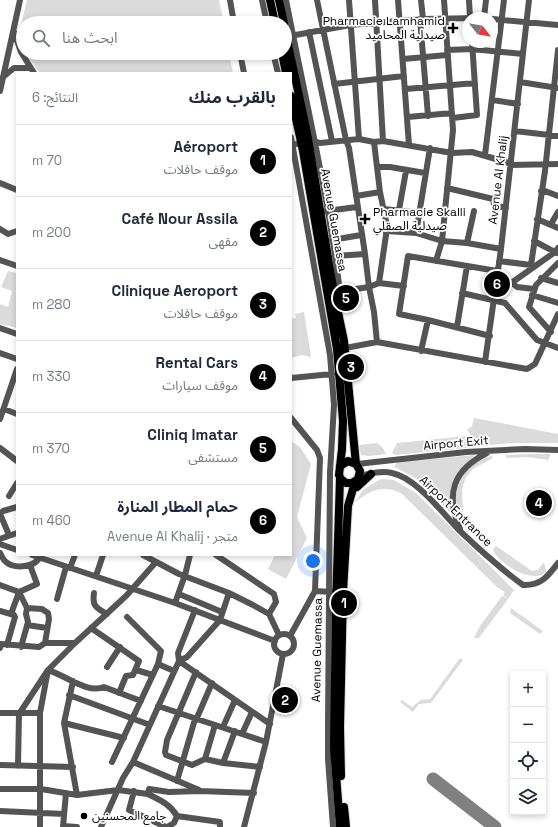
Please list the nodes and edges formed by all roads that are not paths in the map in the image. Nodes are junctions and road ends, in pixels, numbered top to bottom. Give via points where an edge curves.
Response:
1 (20, 0) edge
2 (230, 0) edge
3 (262, 0) edge
4 (270, 0) edge
5 (279, 0) edge
6 (286, 0) edge
7 (317, 0) edge
8 (348, 0) edge
9 (375, 0) edge
10 (398, 0) edge
11 (421, 0) edge
12 (444, 0) edge
13 (469, 0) edge
14 (486, 0) edge
15 (504, 0) edge
16 (529, 0) edge
17 (470, 12) edge
18 (485, 12) edge
19 (16, 16) edge
20 (233, 16) edge
21 (265, 16) edge
22 (273, 16) edge
23 (282, 16) edge
24 (287, 16) edge
25 (16, 18) edge
26 (445, 18) junction
27 (462, 18) edge
28 (421, 19) junction
29 (498, 20) edge
30 (501, 20) junction
31 (400, 22) junction
32 (526, 23) junction
33 (376, 24) junction
34 (350, 25) junction
35 (558, 25) edge
36 (322, 29) junction
37 (13, 31) junction
38 (309, 32) junction
39 (292, 34) edge
40 (16, 39) edge
41 (472, 49) junction
42 (558, 50) edge
43 (498, 51) junction
44 (447, 53) junction
45 (523, 54) junction
46 (423, 57) junction
47 (292, 59) edge
48 (403, 59) junction
49 (26, 60) edge
50 (241, 60) edge
51 (275, 60) edge
52 (283, 60) edge
53 (32, 71) edge
54 (244, 72) edge
55 (278, 72) edge
56 (286, 72) edge
57 (404, 76) junction
58 (3, 77) junction
59 (380, 78) junction
60 (355, 81) junction
61 (520, 82) junction
62 (475, 83) junction
63 (334, 84) junction
64 (450, 84) junction
65 (426, 87) junction
66 (406, 88) junction
67 (556, 88) edge
68 (0, 91) edge
69 (292, 99) edge
70 (493, 100) junction
71 (518, 104) junction
72 (428, 116) junction
73 (452, 116) junction
74 (408, 117) junction
75 (515, 132) junction
76 (548, 135) junction
77 (558, 136) edge
78 (292, 138) edge
79 (358, 139) junction
80 (346, 140) junction
81 (332, 141) junction
82 (384, 141) junction
83 (374, 142) junction
84 (306, 145) edge
85 (409, 145) junction
86 (430, 148) junction
87 (292, 153) edge
88 (452, 153) junction
89 (485, 155) junction
90 (546, 164) junction
91 (558, 164) edge
92 (511, 165) junction
93 (377, 167) junction
94 (406, 171) junction
95 (425, 173) junction
96 (0, 184) edge
97 (447, 188) junction
98 (16, 190) edge
99 (543, 191) junction
100 (558, 191) edge
101 (380, 192) junction
102 (356, 196) junction
103 (558, 196) edge
104 (357, 207) junction
105 (506, 208) junction
106 (384, 210) junction
107 (399, 210) junction
108 (326, 211) junction
109 (474, 211) dead end
110 (558, 212) edge
111 (420, 213) junction
112 (537, 219) junction
113 (551, 224) junction
114 (558, 228) edge
115 (0, 230) edge
116 (16, 231) edge
117 (386, 231) junction
118 (416, 233) junction
119 (361, 235) junction
120 (332, 240) junction
121 (442, 241) junction
122 (534, 241) junction
123 (467, 243) junction
124 (501, 249) junction
125 (557, 251) edge
126 (365, 254) junction
127 (335, 256) junction
128 (0, 260) edge
129 (436, 261) junction
130 (499, 261) junction
131 (558, 263) edge
132 (16, 266) edge
133 (467, 266) junction
134 (531, 266) junction
135 (497, 270) junction
136 (541, 278) junction
137 (379, 283) junction
138 (512, 283) junction
139 (558, 283) edge
140 (404, 286) junction
141 (368, 287) junction
142 (496, 288) junction
143 (337, 292) junction
144 (533, 292) junction
145 (462, 293) junction
146 (494, 300) junction
147 (558, 303) edge
148 (558, 314) edge
149 (428, 320) junction
150 (457, 327) junction
151 (0, 328) edge
152 (551, 332) junction
153 (16, 334) edge
154 (490, 336) junction
155 (377, 342) junction
156 (545, 344) junction
157 (341, 348) junction
158 (558, 348) edge
159 (421, 352) junction
160 (0, 354) edge
161 (16, 359) edge
162 (485, 362) junction
163 (16, 372) edge
164 (332, 374) junction
165 (292, 378) edge
166 (4, 409) junction
167 (16, 414) edge
168 (0, 419) edge
169 (292, 419) edge
170 (0, 448) edge
171 (558, 450) edge
172 (490, 451) junction
173 (16, 460) edge
174 (356, 464) junction
175 (340, 466) junction
176 (371, 474) junction
177 (340, 478) junction
178 (357, 479) junction
179 (16, 484) edge
180 (8, 496) dead end
181 (350, 497) junction
182 (16, 507) edge
183 (0, 514) edge
184 (461, 532) junction
185 (16, 533) edge
186 (9, 535) junction
187 (0, 538) edge
188 (0, 544) edge
189 (16, 550) edge
190 (0, 553) edge
191 (40, 556) edge
192 (74, 556) edge
193 (102, 556) edge
194 (145, 556) edge
195 (190, 556) edge
196 (217, 556) edge
197 (156, 562) junction
198 (558, 563) edge
199 (30, 565) junction
200 (68, 567) junction
201 (185, 575) junction
202 (96, 576) junction
203 (0, 585) edge
204 (133, 589) junction
205 (315, 591) junction
206 (20, 592) junction
207 (336, 592) junction
208 (94, 593) dead end
209 (229, 593) junction
210 (179, 594) junction
211 (57, 599) dead end
212 (175, 603) junction
213 (27, 608) junction
214 (194, 610) junction
215 (0, 611) edge
216 (222, 612) junction
217 (11, 614) junction
218 (107, 614) junction
219 (270, 614) junction
220 (127, 617) dead end
221 (220, 620) junction
222 (27, 625) junction
223 (47, 628) junction
224 (91, 628) junction
225 (290, 636) junction
226 (277, 638) junction
227 (45, 643) junction
228 (75, 643) junction
229 (2, 646) edge
230 (21, 646) junction
231 (120, 647) junction
232 (283, 654) junction
233 (179, 660) junction
234 (158, 664) junction
235 (107, 667) dead end
236 (48, 670) junction
237 (136, 670) junction
238 (174, 671) junction
239 (196, 672) junction
240 (153, 675) junction
241 (73, 681) junction
242 (212, 683) junction
243 (119, 693) junction
244 (70, 695) junction
245 (235, 700) junction
246 (141, 701) junction
247 (158, 706) junction
248 (252, 712) junction
249 (0, 713) edge
250 (40, 713) junction
251 (178, 713) junction
252 (19, 714) junction
253 (132, 719) junction
254 (196, 720) junction
255 (64, 723) junction
256 (270, 724) junction
257 (150, 725) junction
258 (215, 725) junction
259 (223, 727) junction
260 (235, 731) junction
261 (242, 734) junction
262 (124, 738) junction
263 (266, 742) junction
264 (205, 759) junction
265 (183, 760) junction
266 (112, 762) dead end
267 (133, 762) junction
268 (223, 763) junction
269 (0, 765) edge
270 (18, 766) junction
271 (39, 766) junction
272 (73, 767) junction
273 (260, 767) junction
274 (177, 781) junction
275 (0, 789) edge
276 (41, 789) junction
277 (118, 790) junction
278 (200, 791) junction
279 (134, 792) junction
280 (169, 792) junction
281 (66, 793) junction
282 (254, 793) junction
283 (148, 794) junction
284 (77, 795) junction
285 (168, 804) junction
286 (0, 811) edge
287 (40, 812) junction
288 (64, 814) junction
289 (177, 816) junction
290 (40, 827) edge
291 (63, 827) edge
292 (77, 827) edge
293 (101, 827) edge
294 (166, 827) edge
295 (220, 827) edge
296 (244, 827) edge
297 (333, 827) edge
298 (340, 827) edge
299 (346, 827) edge

1 - 19 street
2 - 20 street
3 - 21 street
4 - 22 main road
5 - 23 main road
6 - 24 street
7 - 36 street
8 - 34 street
9 - 33 street
10 - 31 street
11 - 28 street
12 - 26 street
13 - 17 street
14 - 18 street
15 - 30 street
16 - 32 street, Avenue Al Khalij
25 - 37 street
26 - 27 street
26 - 28 street
26 - 44 street
28 - 31 street
28 - 46 street
29 - 30 street
30 - 32 street
30 - 43 street
31 - 33 street
31 - 48 street
32 - 35 street
32 - 45 street, Avenue Al Khalij
33 - 34 street
33 - 59 street
34 - 36 street
34 - 60 street
36 - 38 street
36 - 63 street
37 - 40 street
37 - 58 street
38 - 39 street
38 - 81 street
41 - 43 street
41 - 44 street
41 - 62 street
42 - 67 street
43 - 45 street
43 - 70 street
44 - 46 street
44 - 64 street
45 - 61 street, Avenue Al Khalij
46 - 48 street
46 - 65 street
47 - 84 main road, Avenue Guemassa
48 - 57 street
49 - 53 street
50 - 54 street
51 - 55 street
52 - 56 main road
53 - 58 street via 14,68
57 - 59 street
57 - 66 street
58 - 68 street
59 - 60 street
59 - 82 street
60 - 63 street
60 - 79 street
61 - 67 street
61 - 71 street, Avenue Al Khalij
62 - 64 street
62 - 73 street via 477,115
63 - 80 street
64 - 65 street
64 - 73 street
65 - 66 street
65 - 72 street
66 - 74 street
67 - 76 street
69 - 84 main road, Avenue Guemassa
70 - 71 street
70 - 89 street
71 - 75 street, Avenue Al Khalij
72 - 73 street
72 - 74 street
73 - 88 street
74 - 85 street
75 - 76 street
75 - 92 street, Avenue Al Khalij
76 - 77 street
76 - 90 street
78 - 84 street
79 - 80 street
79 - 83 street
80 - 81 street
80 - 102 street
81 - 84 street
82 - 83 street
82 - 85 street
83 - 93 street
84 - 87 street
84 - 108 street
84 - 143 main road, Avenue Guemassa
84 - 157 main road, Avenue Guemassa
85 - 86 street
86 - 88 street
86 - 95 street
87 - 164 street, Avenue Guemassa
88 - 89 street via 472,152
88 - 97 street
89 - 92 street
90 - 91 street
90 - 92 street
90 - 99 street
92 - 105 street, Avenue Al Khalij
93 - 94 street
93 - 101 street
94 - 95 street
94 - 107 street
95 - 111 street
96 - 98 street
97 - 105 street via 493,199 494,205
97 - 121 street
99 - 100 street
99 - 103 street
99 - 112 street
101 - 102 street
101 - 106 street
102 - 104 street
104 - 108 street
104 - 119 street
105 - 124 street, Avenue Al Khalij
106 - 107 street
106 - 117 street
107 - 111 street
108 - 120 street
109 - 123 street
110 - 113 street
111 - 118 street
112 - 113 street
112 - 122 street
113 - 114 street
115 - 116 street via 10,234
117 - 118 street
117 - 137 street
118 - 121 street
119 - 120 street
119 - 126 street
120 - 127 street
121 - 123 street
121 - 129 street
122 - 125 street
122 - 134 street
123 - 124 street
124 - 130 street, Avenue Al Khalij
125 - 134 street
126 - 127 street
126 - 141 street
127 - 143 street
128 - 132 street
129 - 133 street
129 - 140 street via 408,256
130 - 134 street
130 - 135 street, Avenue Al Khalij
131 - 136 street
133 - 135 street
133 - 145 street
134 - 138 street
135 - 142 street, Avenue Al Khalij
136 - 139 street
136 - 144 street
137 - 140 street
137 - 141 street
138 - 142 street
138 - 144 street
140 - 149 street via 399,314
141 - 143 street
141 - 155 street
142 - 146 street, Avenue Al Khalij
143 - 157 main road, Avenue Guemassa
144 - 147 street
144 - 152 street via 529,307
145 - 146 street
145 - 150 street
146 - 154 street, Avenue Al Khalij
146 - 156 street via 508,305 534,336
148 - 152 street
149 - 150 street
149 - 159 street
150 - 154 street
151 - 153 street
152 - 156 street
154 - 162 street, Avenue Al Khalij
155 - 157 street
155 - 159 street
156 - 158 street
156 - 162 street via 535,364 528,369
157 - 174 main road, Avenue Guemassa
157 - 175 main road, Avenue Guemassa via 343,420
159 - 162 street
160 - 161 street
163 - 166 street
164 - 165 street
164 - 207 street, Avenue Guemassa via 334,410 330,473
166 - 167 street
166 - 168 street
169 - 205 street via 317,450 320,458
170 - 173 street
171 - 172 street, Airport Exit
172 - 174 street, Airport Exit
172 - 184 street via 466,466 455,485 454,511
174 - 175 main road via 348,461
174 - 178 main road via 360,471
175 - 177 main road
176 - 178 street, Airport Entrance
176 - 181 main road
176 - 184 street, Airport Entrance via 390,472 405,479 423,493
177 - 178 main road via 346,482
177 - 207 main road, Avenue Guemassa
178 - 181 main road, Avenue Guemassa
179 - 180 street
181 - 207 main road, Avenue Guemassa
182 - 183 street
183 - 186 street
184 - 198 street, Airport Entrance via 523,585 544,581
185 - 186 street
186 - 187 street
188 - 189 street
190 - 199 street via 6,562 12,565
191 - 199 street
191 - 200 street
192 - 200 street
193 - 202 street
194 - 197 street
195 - 201 street
196 - 219 street via 276,596
197 - 201 street
197 - 204 street
199 - 206 street via 37,584
200 - 202 street
200 - 211 street
201 - 209 street
201 - 210 street
202 - 204 street
203 - 206 street
204 - 212 street
204 - 218 street
205 - 207 street
205 - 225 street
206 - 213 street
206 - 217 street
207 - 297 street, Avenue Guemassa via 328,759
207 - 298 main road, Avenue Guemassa via 334,748
207 - 299 main road, Avenue Guemassa via 341,773
208 - 218 street via 94,606
209 - 216 street
209 - 219 street
210 - 212 street
210 - 216 street
212 - 214 street
213 - 222 street
213 - 223 street via 42,609 48,613
214 - 221 street
214 - 233 street via 178,652
215 - 217 street
216 - 221 street
217 - 229 street via 14,617
218 - 224 street
219 - 226 street
220 - 234 street via 161,651
221 - 226 street
221 - 233 street via 187,657
222 - 223 street
222 - 230 street
223 - 227 street
224 - 228 street
224 - 231 street
225 - 226 street via 285,634
225 - 232 street via 294,640 294,646 289,653
226 - 232 street via 277,651
227 - 228 street
227 - 230 street via 39,647
228 - 236 street
229 - 230 street
231 - 235 street
231 - 237 street via 138,661
232 - 256 street
233 - 238 street
233 - 239 street
234 - 238 street
234 - 240 street
236 - 241 street
236 - 250 street
236 - 252 street
237 - 240 street
237 - 243 street via 133,675 126,676
238 - 247 street
239 - 242 street
239 - 251 street
240 - 246 street
241 - 243 street via 98,689 104,687
241 - 244 street
242 - 245 street
242 - 254 street
243 - 246 street
244 - 253 street
244 - 255 street
245 - 248 street
245 - 259 street
246 - 253 street
247 - 251 street
247 - 257 street
248 - 256 street
248 - 261 street
249 - 252 street
250 - 252 street
250 - 271 street
251 - 254 street
251 - 265 street via 164,749 166,755
252 - 270 street
253 - 257 street
253 - 262 street
254 - 258 street
254 - 265 street
255 - 262 street
255 - 272 street
256 - 263 street
257 - 267 street
258 - 259 street
258 - 264 street
259 - 260 street
260 - 261 street
260 - 268 street
261 - 263 street
262 - 266 street
263 - 273 street
264 - 265 street via 192,765
264 - 268 street
265 - 274 street
267 - 274 street
267 - 277 street
268 - 273 street
269 - 270 street
270 - 271 street
271 - 272 street
271 - 276 street
272 - 284 street
273 - 282 street
274 - 278 street
275 - 276 street
276 - 281 street
276 - 287 street
277 - 279 street
277 - 284 street
277 - 293 street
278 - 280 street
278 - 282 street
279 - 283 street
279 - 294 street via 129,810
280 - 283 street via 149,789
280 - 285 street
281 - 284 street
281 - 288 street
282 - 296 street
283 - 285 street
285 - 289 street
286 - 287 street
287 - 288 street
287 - 290 street
288 - 291 street
289 - 294 street via 174,823
289 - 295 street via 220,822
291 - 292 street

